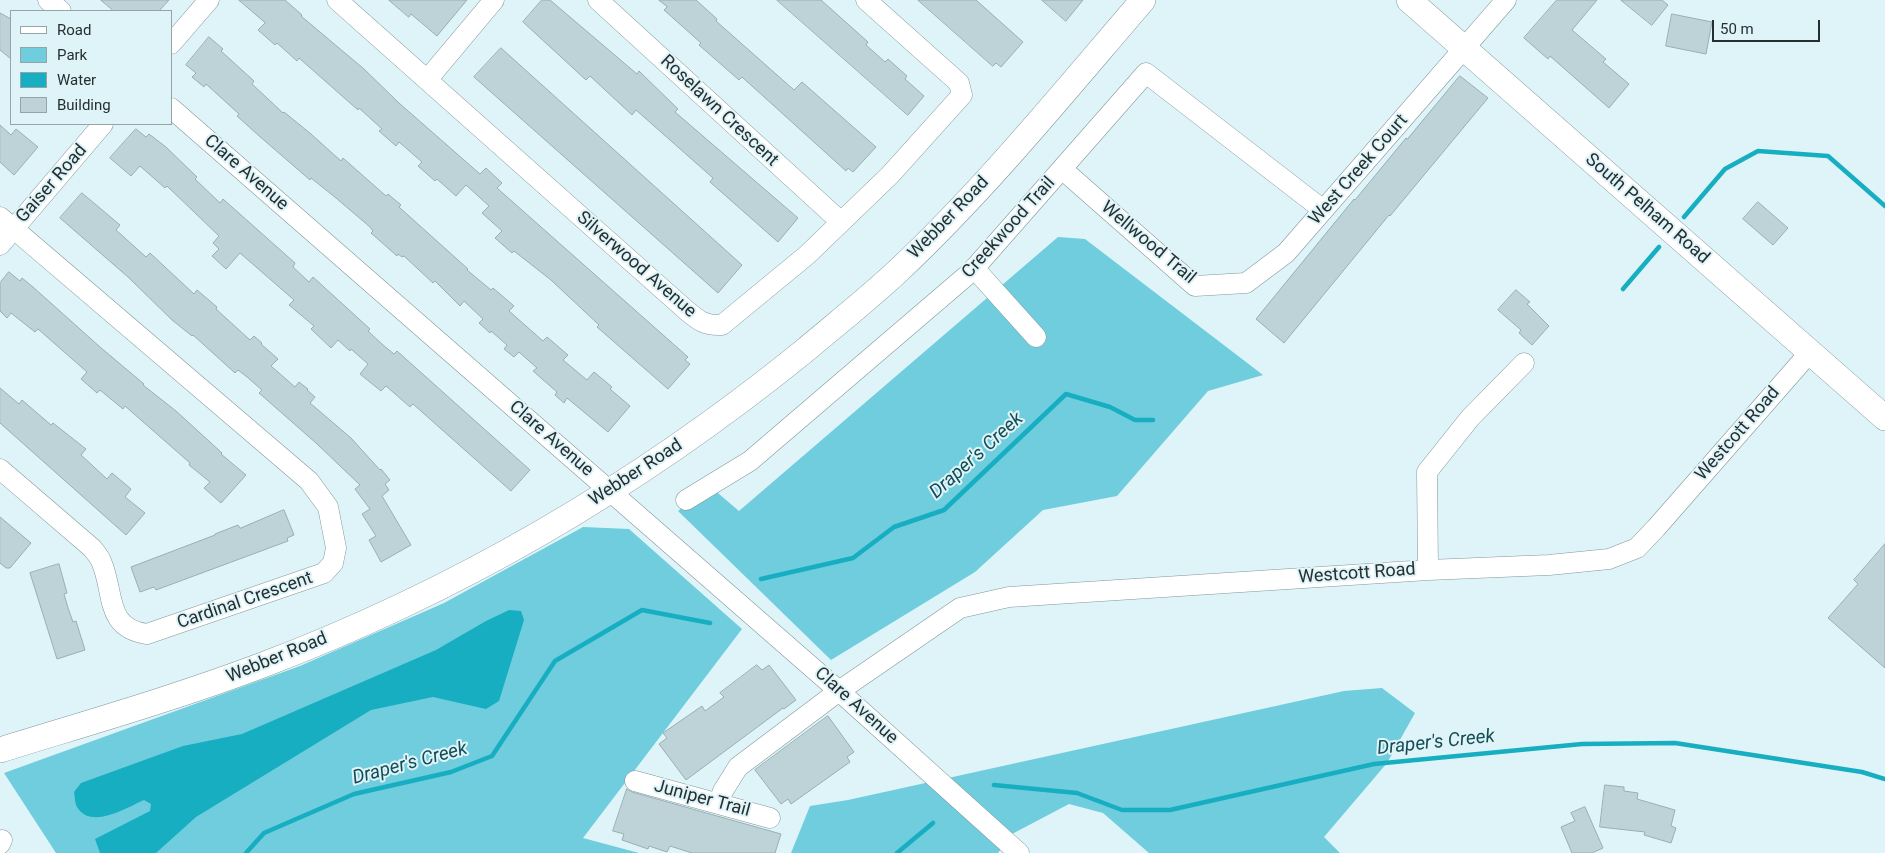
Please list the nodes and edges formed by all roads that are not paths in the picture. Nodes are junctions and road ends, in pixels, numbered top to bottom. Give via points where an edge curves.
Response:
1 (48, 0) edge
2 (209, 0) edge
3 (338, 0) edge
4 (494, 0) edge
5 (598, 0) edge
6 (866, 0) edge
7 (1142, 0) edge
8 (1409, 0) edge
9 (1506, 0) edge
10 (60, 10) edge
11 (172, 43) edge
12 (1464, 49) junction
13 (427, 80) junction
14 (172, 109) edge
15 (102, 125) edge
16 (1062, 169) junction
17 (1318, 206) dead end
18 (841, 222) junction
19 (7, 223) edge
20 (0, 244) edge
21 (974, 268) junction
22 (1246, 283) joint
23 (1036, 337) dead end
24 (1810, 351) junction
25 (1524, 363) dead end
26 (1885, 418) edge
27 (0, 469) edge
28 (610, 491) junction
29 (686, 500) dead end
30 (1428, 570) junction
31 (839, 691) junction
32 (0, 750) edge
33 (635, 781) dead end
34 (718, 804) junction
35 (770, 818) dead end
36 (1019, 853) edge

1 - 10 street
2 - 11 street
3 - 13 street, Silverwood Avenue
4 - 13 street
5 - 18 street, Roselawn Crescent
6 - 18 street, Silverwood Avenue via 958,83 962,95 890,175
7 - 28 main road, Webber Road via 961,208 899,270 768,380 690,438
8 - 12 main road, South Pelham Road
9 - 12 street, West Creek Court
12 - 22 street, West Creek Court via 1286,253
12 - 24 main road, South Pelham Road
13 - 18 street, Silverwood Avenue via 686,310 710,326 722,325 734,316
14 - 28 street, Clare Avenue
15 - 19 street, Gaiser Road
16 - 17 street, Creekwood Trail via 1146,73
16 - 21 street, Creekwood Trail
16 - 22 street, Wellwood Trail via 1195,286
19 - 20 street, Gaiser Road
19 - 27 street, Cardinal Crescent via 309,481 328,507 336,548 333,563 324,573 259,596 148,634 134,632 121,624 101,560 92,548
21 - 23 street
21 - 29 street, Creekwood Trail via 750,461
24 - 26 main road, South Pelham Road
24 - 30 street, Westcott Road via 1637,548 1609,559
25 - 30 street via 1470,418 1426,472
28 - 31 street, Clare Avenue
28 - 32 main road, Webber Road via 492,560 403,606 310,646 213,683
30 - 31 street, Westcott Road via 1009,597 960,608
31 - 34 street, Westcott Road via 738,767
31 - 36 street, Clare Avenue
33 - 34 street, Juniper Trail
34 - 35 street, Juniper Trail

